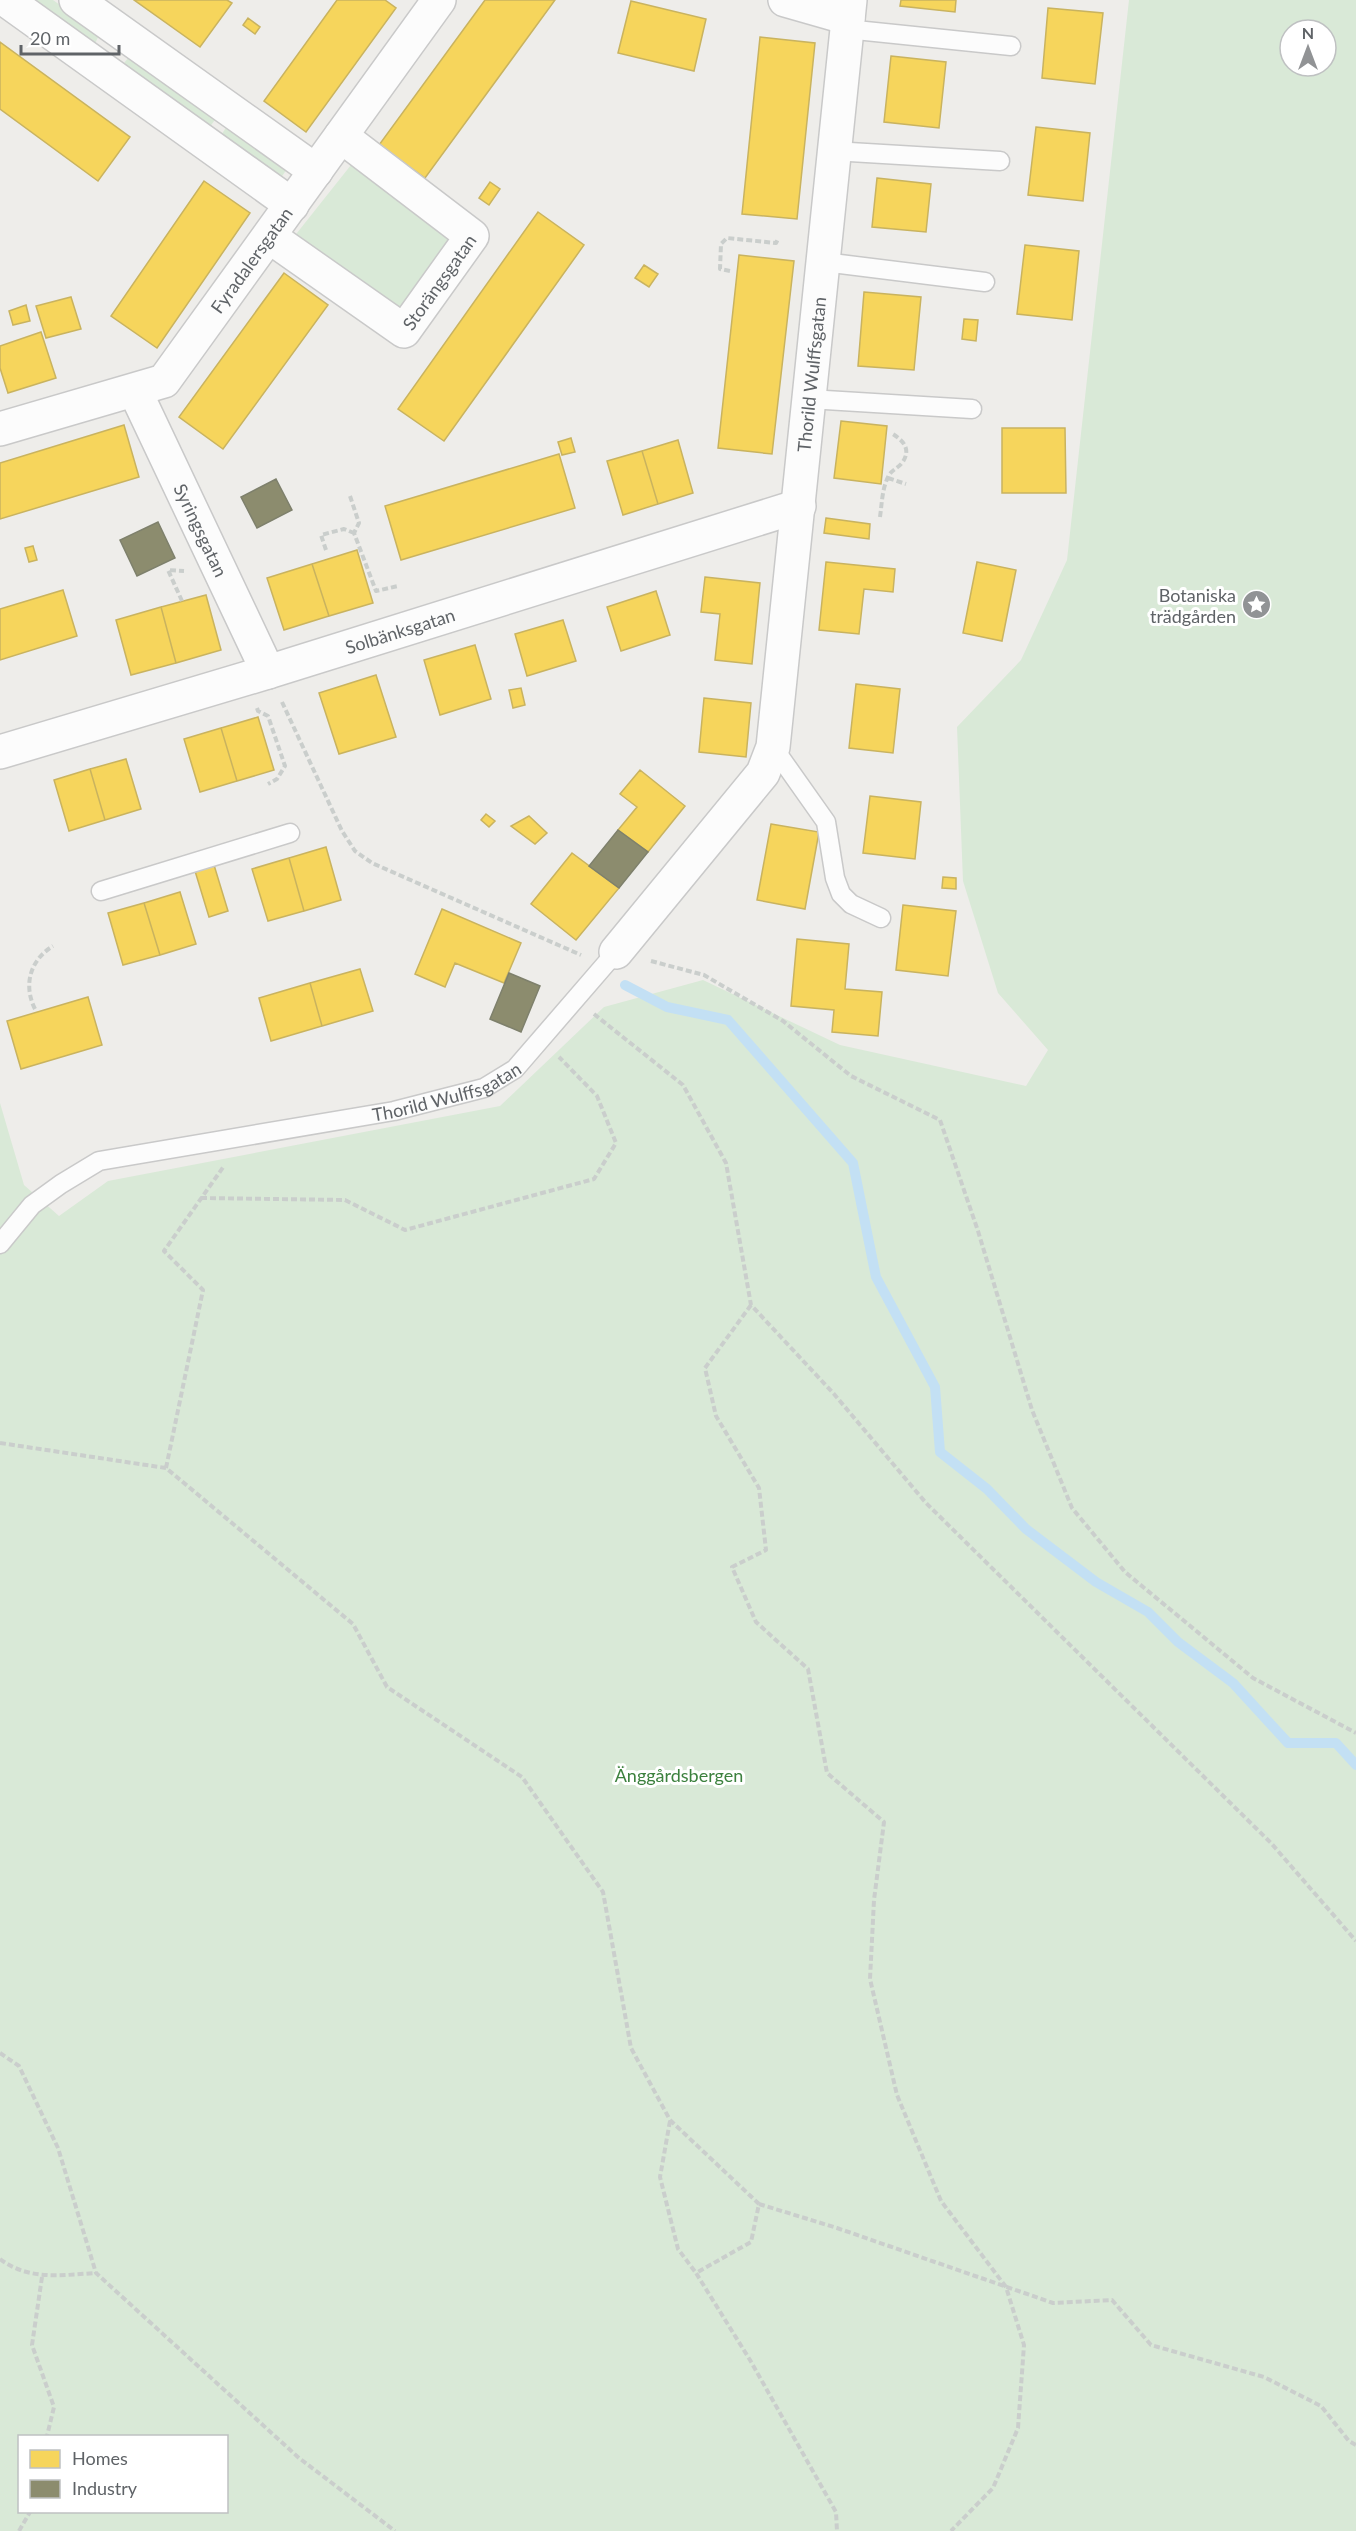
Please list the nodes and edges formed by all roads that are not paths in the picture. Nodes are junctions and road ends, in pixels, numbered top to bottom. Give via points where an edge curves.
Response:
1 (6, 0) edge
2 (76, 0) edge
3 (439, 0) edge
4 (785, 0) edge
5 (848, 16) edge
6 (124, 35) junction
7 (1011, 46) dead end
8 (101, 67) junction
9 (341, 136) junction
10 (834, 151) junction
11 (1000, 160) dead end
12 (316, 171) junction
13 (292, 205) junction
14 (270, 237) junction
15 (824, 262) junction
16 (985, 282) dead end
17 (135, 391) junction
18 (809, 399) junction
19 (972, 409) dead end
20 (0, 429) edge
21 (799, 506) junction
22 (268, 672) junction
23 (773, 747) junction
24 (0, 752) edge
25 (290, 833) dead end
26 (101, 891) dead end
27 (881, 918) dead end
28 (616, 952) joint
29 (0, 1244) edge

1 - 8 street
2 - 6 street
3 - 9 street, Fyradalersgatan
4 - 5 street
5 - 7 lane
5 - 10 street, Thorild Wulffsgatan
6 - 8 street
6 - 12 street
8 - 13 street
9 - 12 street, Fyradalersgatan
9 - 14 street, Storängsgatan via 472,236 404,331
10 - 11 lane
10 - 15 street, Thorild Wulffsgatan
12 - 13 street, Fyradalersgatan
13 - 14 street, Fyradalersgatan
14 - 17 street, Fyradalersgatan via 164,381
15 - 16 lane
15 - 18 street, Thorild Wulffsgatan
17 - 20 street, Fyradalersgatan
17 - 22 street, Syringsgatan
18 - 19 lane
18 - 21 street, Thorild Wulffsgatan
21 - 22 street, Solbänksgatan
21 - 23 street, Thorild Wulffsgatan
22 - 24 street, Solbänksgatan
23 - 27 lane via 826,822 841,894 851,904
23 - 28 street, Thorild Wulffsgatan via 763,773
25 - 26 lane
28 - 29 lane, Thorild Wulffsgatan via 515,1069 484,1088 394,1111 99,1161 32,1205

